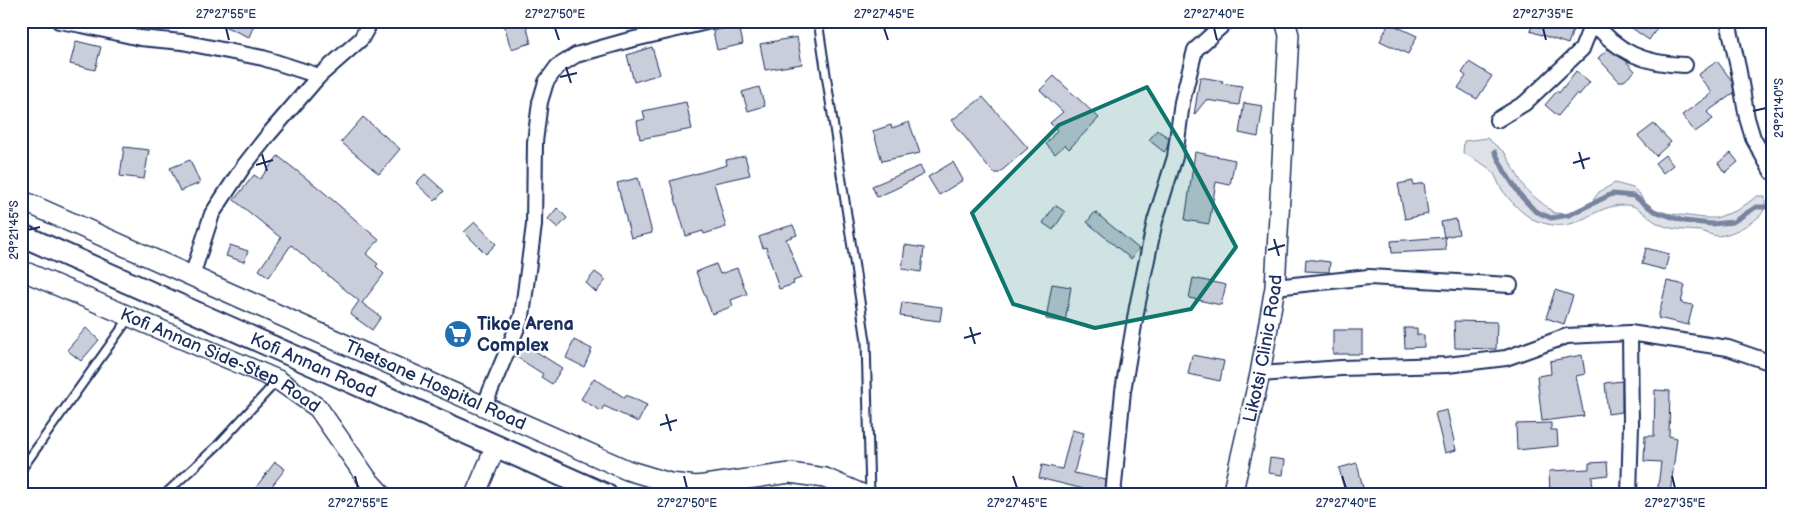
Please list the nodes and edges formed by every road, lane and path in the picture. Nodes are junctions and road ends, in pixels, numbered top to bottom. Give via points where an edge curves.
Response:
1 (58, 21) edge
2 (371, 21) edge
3 (710, 21) edge
4 (818, 21) edge
5 (1227, 21) edge
6 (1285, 21) edge
7 (1593, 21) edge
8 (1728, 21) edge
9 (81, 22) edge
10 (1685, 65) dead end
11 (319, 76) junction
12 (1497, 120) dead end
13 (1772, 172) edge
14 (21, 200) edge
15 (21, 235) edge
16 (21, 270) edge
17 (192, 276) junction
18 (1510, 285) dead end
19 (1275, 287) junction
20 (130, 317) junction
21 (1630, 333) junction
22 (1772, 363) edge
23 (1260, 374) junction
24 (278, 380) junction
25 (484, 406) junction
26 (496, 446) junction
27 (21, 470) edge
28 (164, 495) edge
29 (382, 495) edge
30 (475, 495) edge
31 (606, 495) edge
32 (864, 495) edge
33 (870, 495) edge
34 (1113, 495) edge
35 (1232, 495) edge
36 (1629, 495) edge

1 - 9 street
2 - 11 street via 361,39
3 - 25 street via 576,55 557,67 546,82 535,142 534,224 522,316
4 - 33 lane via 866,341
5 - 34 street via 1195,50 1182,102 1175,157 1156,221 1136,316
6 - 19 street, Likotsi Clinic Road via 1289,35
7 - 10 street via 1604,35 1632,55 1662,64
7 - 12 street via 1582,49 1525,103
8 - 13 street via 1747,118 1753,138
9 - 11 street via 140,38 182,42 263,58
11 - 17 street via 264,140 212,214
14 - 17 street, Thetsane Hospital Road
15 - 26 main road, Kofi Annan Road
16 - 20 street, Kofi Annan Side-Step Road
17 - 25 street, Thetsane Hospital Road
18 - 19 street via 1369,277
19 - 23 street, Likotsi Clinic Road
20 - 24 street, Kofi Annan Side-Step Road
20 - 27 lane
21 - 22 street via 1728,348
21 - 23 street via 1567,336 1506,358 1447,365
21 - 36 street
23 - 35 street, Likotsi Clinic Road
24 - 28 lane via 217,446
24 - 29 street, Kofi Annan Side-Step Road via 318,408
25 - 32 street, Thetsane Hospital Road via 627,470 670,483 697,486 790,473 825,478
26 - 30 street
26 - 31 main road, Kofi Annan Road

